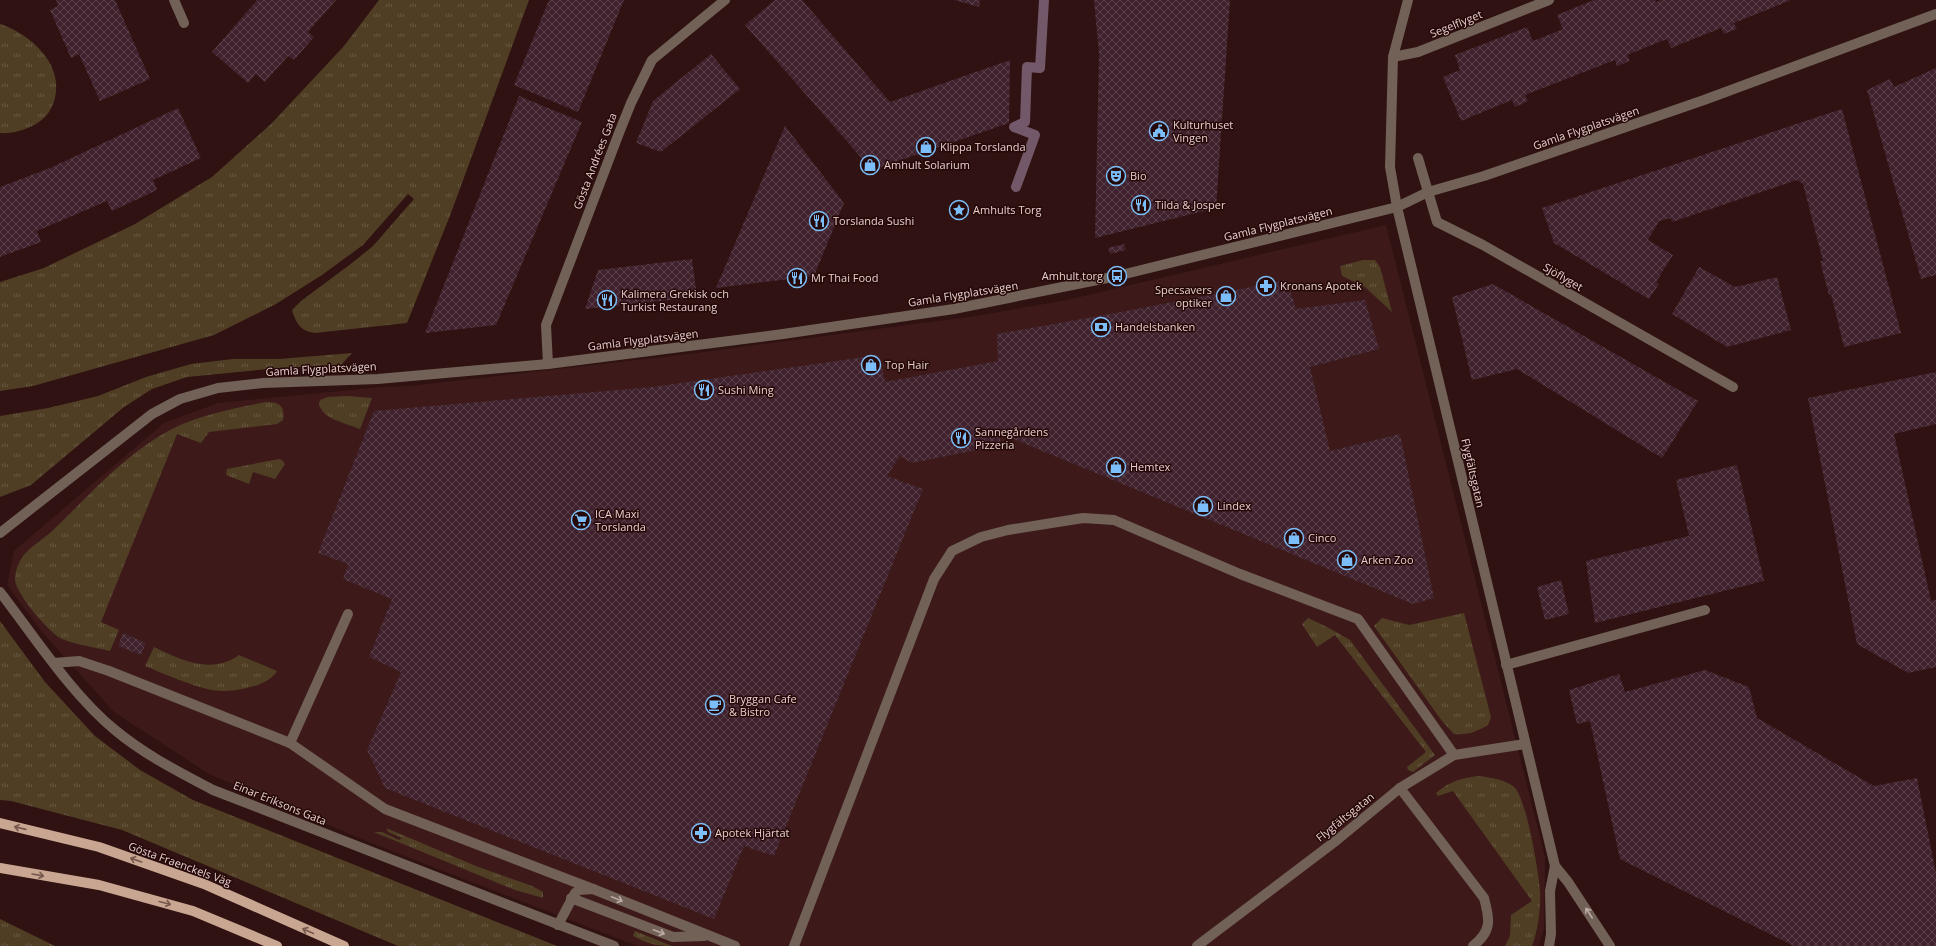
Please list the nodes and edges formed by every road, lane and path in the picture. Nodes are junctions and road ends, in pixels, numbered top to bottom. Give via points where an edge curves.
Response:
1 (174, 0) edge
2 (725, 0) edge
3 (1408, 0) edge
4 (1549, 0) edge
5 (1936, 14) edge
6 (184, 23) dead end
7 (1393, 57) junction
8 (1418, 158) dead end
9 (1428, 192) junction
10 (1397, 207) junction
11 (548, 364) junction
12 (1733, 387) dead end
13 (0, 533) edge
14 (0, 592) edge
15 (1705, 610) dead end
16 (348, 614) dead end
17 (54, 663) junction
18 (1506, 666) junction
19 (290, 743) junction
20 (1525, 744) junction
21 (1454, 756) junction
22 (1400, 788) junction
23 (0, 824) edge
24 (1555, 866) junction
25 (0, 868) edge
26 (593, 889) junction
27 (571, 898) junction
28 (558, 925) junction
29 (708, 936) junction
30 (277, 946) edge
31 (344, 946) edge
32 (614, 946) edge
33 (735, 946) edge
34 (794, 946) edge
35 (1197, 946) edge
36 (1473, 946) edge
37 (1549, 946) edge
38 (1610, 946) edge

1 - 6 street
2 - 11 street, Gösta Andrées Gata via 652,60 631,103 546,325
3 - 7 street
4 - 7 street, Segelflyget via 1418,52
5 - 9 street, Gamla Flygplatsvägen via 1704,100 1484,176
7 - 10 street via 1390,167
8 - 9 street, Sjöflyget
9 - 10 street, Gamla Flygplatsvägen
9 - 12 street, Sjöflyget via 1437,222 1483,245
10 - 11 street, Gamla Flygplatsvägen via 1117,276 991,302 782,334
10 - 18 street, Flygfältsgatan
11 - 13 street, Gamla Flygplatsvägen via 378,379 263,383 197,393 152,414
14 - 17 street, Einar Eriksons Gata
15 - 18 street
16 - 19 street
17 - 19 street via 79,661 109,671
17 - 28 street, Einar Eriksons Gata via 89,706 114,730 150,756 213,790
18 - 20 street, Flygfältsgatan
19 - 26 street via 385,809
20 - 21 street, Flygfältsgatan
20 - 24 street, Flygfältsgatan
21 - 22 street, Flygfältsgatan
21 - 34 street via 1358,618 1240,574 1114,520 1083,518 981,537 952,551 934,579
22 - 35 street, Flygfältsgatan via 1337,840
22 - 36 street via 1484,898 1489,919 1484,937
31 -> 23 main road, Gösta Fraenckels Väg via 204,884 99,847
24 - 37 street, Flygfältsgatan via 1550,892 1552,934
38 -> 24 street, Flygfältsgatan
25 -> 30 main road via 98,885 193,911
26 - 27 street via 579,890
26 -> 29 street
27 - 28 street
27 -> 29 street via 673,937
28 - 32 street, Einar Eriksons Gata
29 - 33 street

